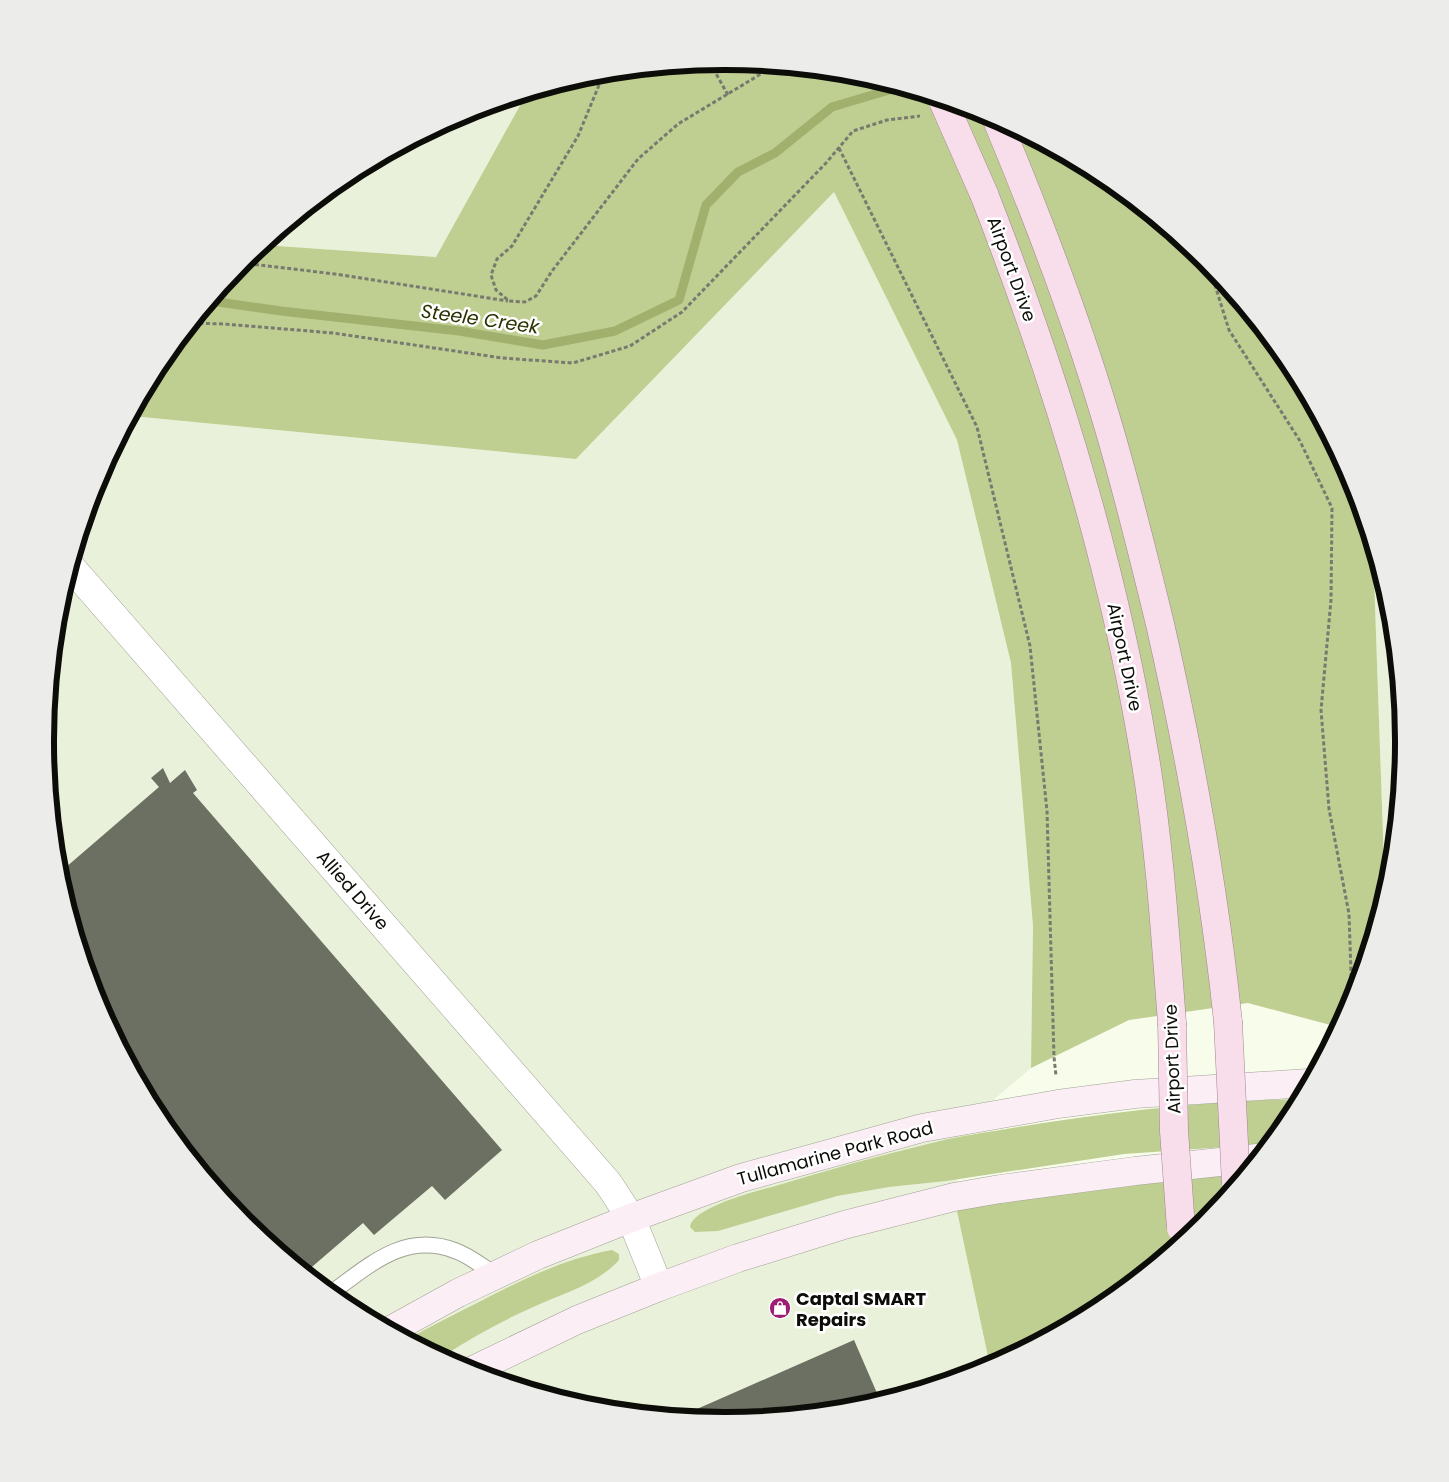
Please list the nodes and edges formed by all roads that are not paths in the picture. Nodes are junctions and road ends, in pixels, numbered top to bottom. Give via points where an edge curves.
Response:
1 (933, 108) edge
2 (1000, 130) edge
3 (76, 572) edge
4 (1300, 1083) edge
5 (1249, 1159) edge
6 (1236, 1175) edge
7 (631, 1218) junction
8 (1181, 1232) edge
9 (496, 1276) junction
10 (660, 1286) junction
11 (338, 1289) edge
12 (397, 1326) edge
13 (482, 1366) edge

1 - 8 main road, Airport Drive, bridge via 984,194 1009,259 1063,413 1088,498 1128,664 1144,747 1161,892 1172,1023 1174,1131
2 - 6 main road, bridge via 1075,323 1105,414 1129,496 1187,744 1222,961
3 - 7 street, Allied Drive via 608,1183
4 - 7 street, Tullamarine Park Road via 1135,1094 972,1118 912,1131 741,1178
5 - 10 street via 1000,1188 954,1197 844,1225
7 - 9 street, Tullamarine Park Road via 538,1255
7 - 10 street, Allied Drive
9 - 11 lane via 458,1251 435,1244 415,1244 391,1252
9 - 12 street, Tullamarine Park Road
10 - 13 street via 577,1320

